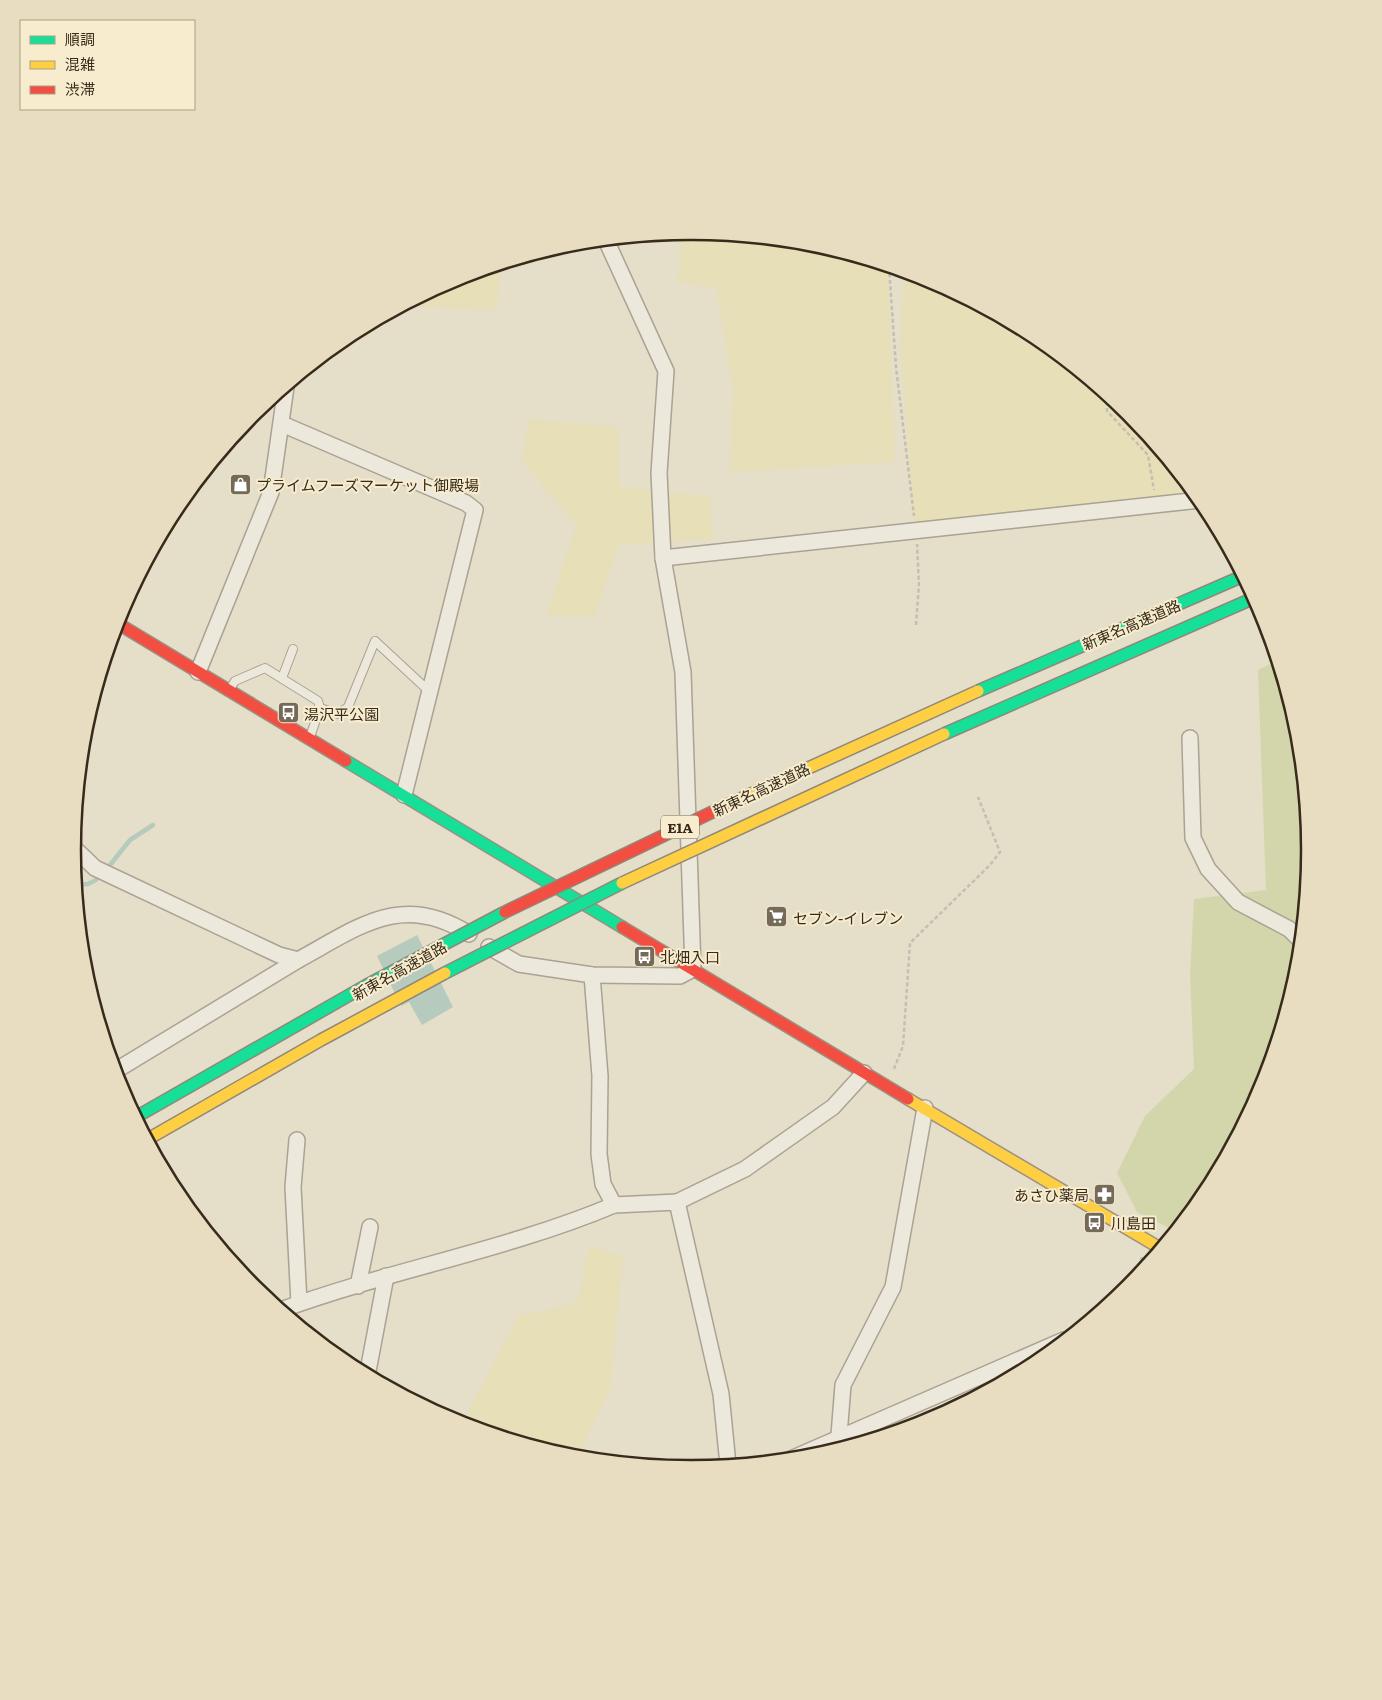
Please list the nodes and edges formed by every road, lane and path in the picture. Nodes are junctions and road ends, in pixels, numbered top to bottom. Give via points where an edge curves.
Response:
1 (608, 245) edge
2 (889, 274) edge
3 (285, 396) edge
4 (1107, 405) edge
5 (282, 424) junction
6 (1191, 501) edge
7 (1156, 504) junction
8 (915, 532) junction
9 (664, 558) junction
10 (1237, 579) edge
11 (1247, 601) edge
12 (916, 625) dead end
13 (124, 627) edge
14 (293, 648) dead end
15 (198, 672) junction
16 (282, 678) junction
17 (229, 691) junction
18 (431, 693) junction
19 (320, 708) junction
20 (1190, 738) dead end
21 (309, 739) junction
22 (404, 795) junction
23 (978, 797) dead end
24 (81, 855) edge
25 (1295, 936) edge
26 (298, 960) junction
27 (693, 969) junction
28 (592, 975) junction
29 (122, 1067) edge
30 (864, 1073) junction
31 (887, 1086) junction
32 (925, 1108) junction
33 (141, 1114) edge
34 (153, 1136) edge
35 (297, 1140) dead end
36 (677, 1202) junction
37 (614, 1205) junction
38 (370, 1227) dead end
39 (1155, 1245) edge
40 (386, 1276) junction
41 (358, 1286) junction
42 (299, 1304) junction
43 (288, 1308) edge
44 (369, 1367) edge
45 (1001, 1375) edge
46 (846, 1440) edge
47 (838, 1442) edge
48 (727, 1458) edge

1 - 9 street via 666,371 659,472
2 - 8 path via 896,367
3 - 5 street
4 - 7 path via 1107,410 1148,455
5 - 15 street via 271,492
5 - 18 street via 466,503 475,510
6 - 7 street
7 - 8 street
8 - 9 street
8 - 12 path via 919,584
9 - 27 street via 683,672
10 - 33 main road, 新東名高速道路 / E1A, bridge via 878,736 601,864 431,952
11 - 34 main road, 新東名高速道路 / E1A, bridge via 852,775 616,886 443,973
13 - 15 main road
14 - 16 lane
15 - 17 main road
16 - 17 lane via 265,668 235,681
16 - 19 lane via 318,701
17 - 21 main road
18 - 19 lane via 375,641 348,706 338,714
18 - 22 street
19 - 21 lane
20 - 25 street via 1193,838 1208,868 1238,902 1289,929
21 - 22 main road
22 - 27 main road
23 - 31 path via 1000,852 910,943 902,1046
24 - 26 street via 95,868 279,955
26 - 28 street via 357,928 388,916 423,914 447,922 519,964
26 - 29 street
27 - 28 street via 680,976
27 - 30 main road
28 - 37 street via 600,1076 599,1154 603,1184
30 - 31 main road
30 - 36 street via 833,1108 753,1164
31 - 32 main road
32 - 39 main road
32 - 47 street via 893,1287 843,1385
35 - 42 street via 294,1186
36 - 37 street
36 - 48 street via 722,1394
37 - 40 street via 570,1224
38 - 41 street
40 - 41 street
40 - 44 street
41 - 42 street
42 - 43 street
45 - 46 street

